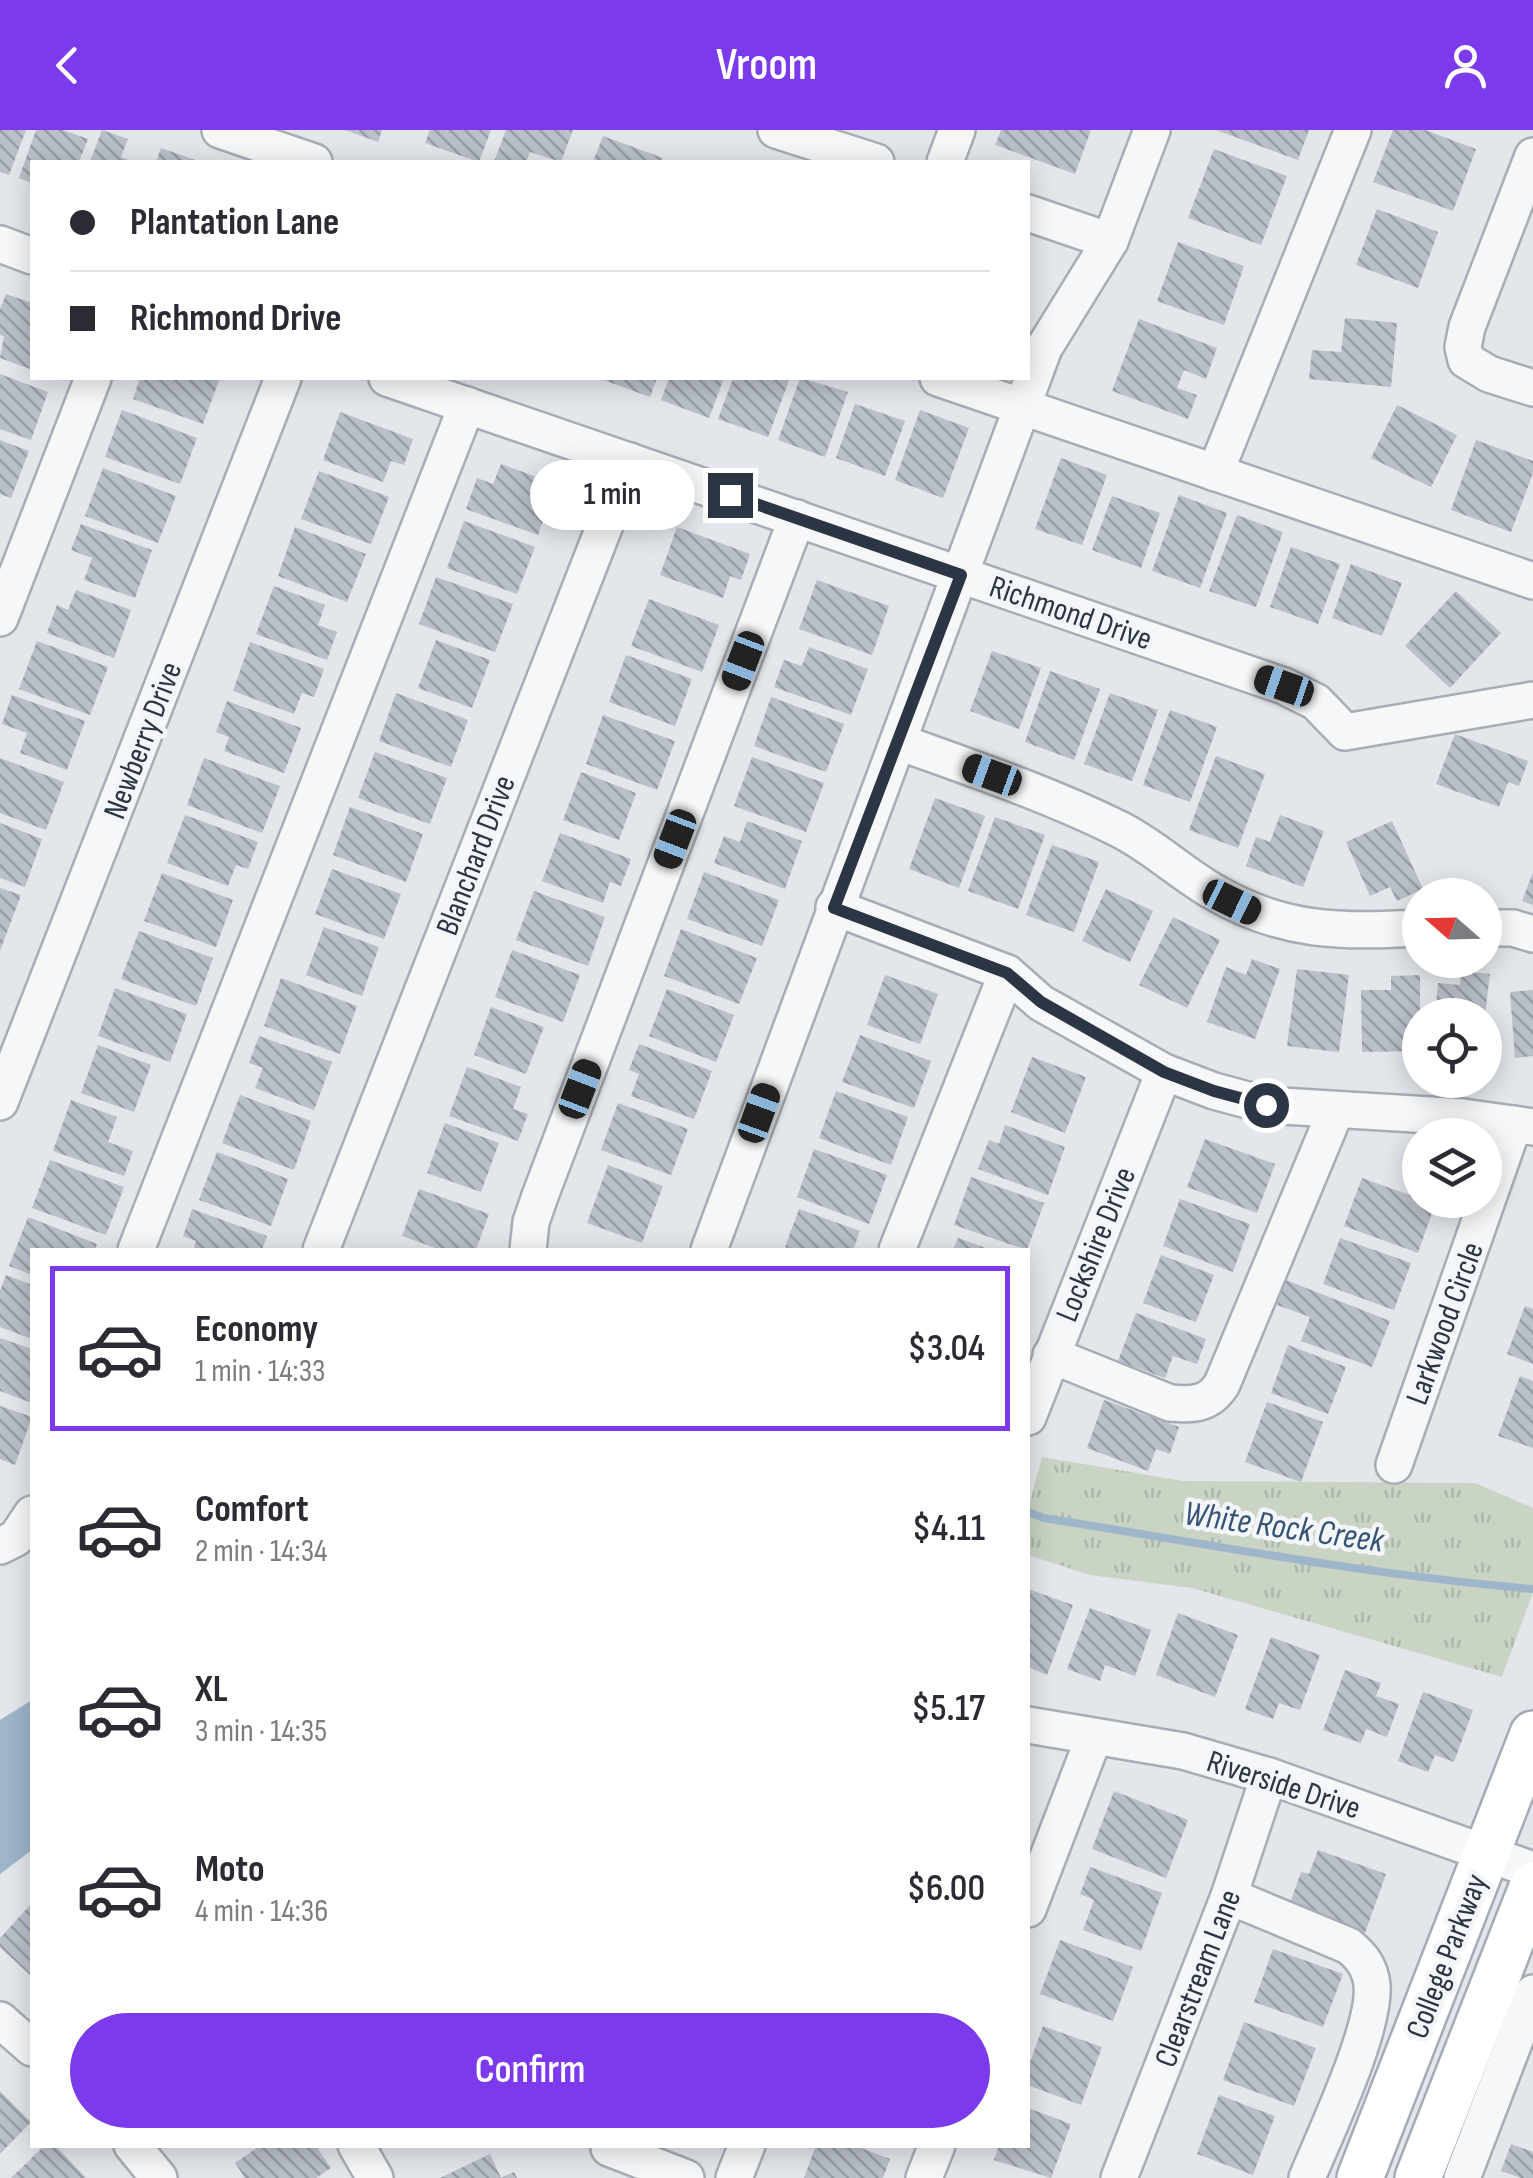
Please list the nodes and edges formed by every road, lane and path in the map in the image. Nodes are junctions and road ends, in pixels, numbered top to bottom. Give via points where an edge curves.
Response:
1 (220, 130) edge
2 (776, 130) edge
3 (957, 130) edge
4 (1152, 130) edge
5 (1353, 130) edge
6 (1533, 156) edge
7 (308, 160) edge
8 (870, 160) edge
9 (946, 160) edge
10 (1030, 214) edge
11 (1110, 242) junction
12 (0, 244) edge
13 (30, 255) edge
14 (92, 380) edge
15 (283, 380) edge
16 (393, 380) edge
17 (944, 380) edge
18 (1533, 388) edge
19 (467, 405) junction
20 (1022, 406) junction
21 (630, 461) junction
22 (1215, 473) junction
23 (797, 518) junction
24 (961, 575) junction
25 (1533, 581) edge
26 (0, 618) edge
27 (1533, 700) edge
28 (900, 742) junction
29 (834, 908) junction
30 (1502, 928) edge
31 (1402, 929) edge
32 (1533, 934) edge
33 (1007, 973) junction
34 (1164, 1072) junction
35 (0, 1102) edge
36 (1336, 1110) junction
37 (1524, 1126) edge
38 (137, 1248) edge
39 (322, 1248) edge
40 (528, 1248) edge
41 (710, 1248) edge
42 (898, 1248) edge
43 (1051, 1355) junction
44 (1030, 1412) edge
45 (1394, 1464) dead end
46 (30, 1517) edge
47 (0, 1546) edge
48 (1030, 1725) edge
49 (1533, 1734) edge
50 (1094, 1737) junction
51 (1270, 1776) junction
52 (1486, 1855) junction
53 (1533, 1870) edge
54 (1533, 1886) edge
55 (1229, 1896) junction
56 (1030, 1905) edge
57 (1533, 1993) edge
58 (0, 2020) edge
59 (30, 2046) edge
60 (134, 2148) edge
61 (358, 2148) edge
62 (610, 2148) dead end
63 (746, 2148) edge
64 (936, 2148) edge
65 (159, 2178) edge
66 (375, 2178) edge
67 (686, 2178) edge
68 (734, 2178) edge
69 (924, 2178) edge
70 (1119, 2178) edge
71 (1308, 2178) edge
72 (1360, 2178) edge
73 (1418, 2178) edge
74 (1462, 2178) edge

1 - 7 street
2 - 8 street
3 - 9 street
4 - 11 street
5 - 22 street
6 - 18 street via 1463,347 1466,360 1489,374
10 - 11 street
11 - 20 street via 1044,348
12 - 13 street
14 - 26 street
15 - 35 street, Newberry Drive
16 - 19 street, Richmond Drive
17 - 20 street
19 - 21 street, Richmond Drive
19 - 38 street
20 - 22 street
20 - 24 street
21 - 23 street, Richmond Drive
21 - 39 street, Blanchard Drive
22 - 25 street
23 - 24 street, Richmond Drive
23 - 40 street via 540,1196
24 - 27 street, Richmond Drive via 1284,686 1316,702 1345,732
24 - 28 street
28 - 29 street
28 - 31 street via 1054,798 1134,836 1264,918 1330,931
29 - 33 street
29 - 41 street
30 - 32 street
33 - 34 street via 1041,1002
33 - 42 street
34 - 36 street via 1266,1105
34 - 43 street, Lockshire Drive
36 - 37 street
36 - 43 street via 1222,1384 1210,1399 1170,1403
37 - 45 street, Larkwood Circle
43 - 44 street, Lockshire Drive
46 - 47 street via 16,1538
48 - 50 street, Riverside Drive
49 - 52 main road, College Parkway
50 - 51 street, Riverside Drive via 1183,1751
50 - 56 street
51 - 52 street, Riverside Drive
51 - 55 street, Clearstream Lane
52 - 53 street, Riverside Drive
52 - 72 main road, College Parkway
54 - 73 main road, College Parkway
55 - 70 street, Clearstream Lane
55 - 71 street via 1349,1946 1369,1970 1366,2028
57 - 74 street
58 - 59 street
60 - 65 street
61 - 66 street
62 - 67 street
63 - 68 street
64 - 69 street

